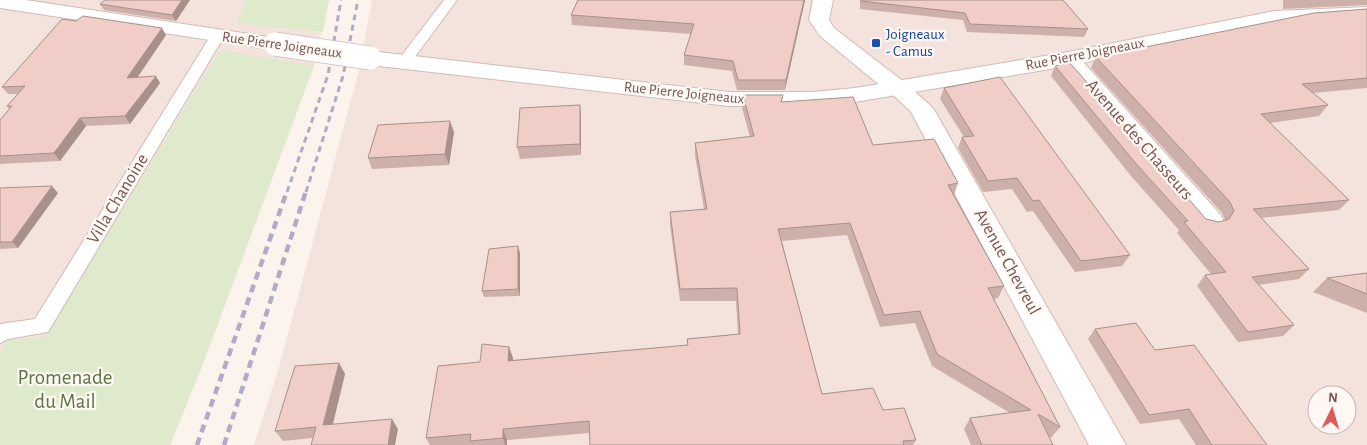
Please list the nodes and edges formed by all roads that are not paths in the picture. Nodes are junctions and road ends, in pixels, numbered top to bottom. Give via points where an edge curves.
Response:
1 (451, 0) edge
2 (823, 0) edge
3 (0, 2) edge
4 (1367, 13) edge
5 (218, 35) junction
6 (1068, 59) junction
7 (404, 62) junction
8 (896, 87) junction
9 (1210, 221) edge
10 (0, 336) edge
11 (1108, 445) edge

1 - 7 lane
2 - 8 street, Avenue Chevreul via 820,20 827,32
3 - 5 street, Rue Pierre Joigneaux via 62,20
4 - 6 street, Rue Pierre Joigneaux via 1275,17
5 - 7 street, Rue Pierre Joigneaux, bridge
5 - 10 lane, Villa Chanoine via 41,326 2,332
6 - 8 street, Rue Pierre Joigneaux
6 - 9 street, Avenue des Chasseurs
7 - 8 street, Rue Pierre Joigneaux via 729,99 779,101 870,94
8 - 11 street, Avenue Chevreul via 921,108

